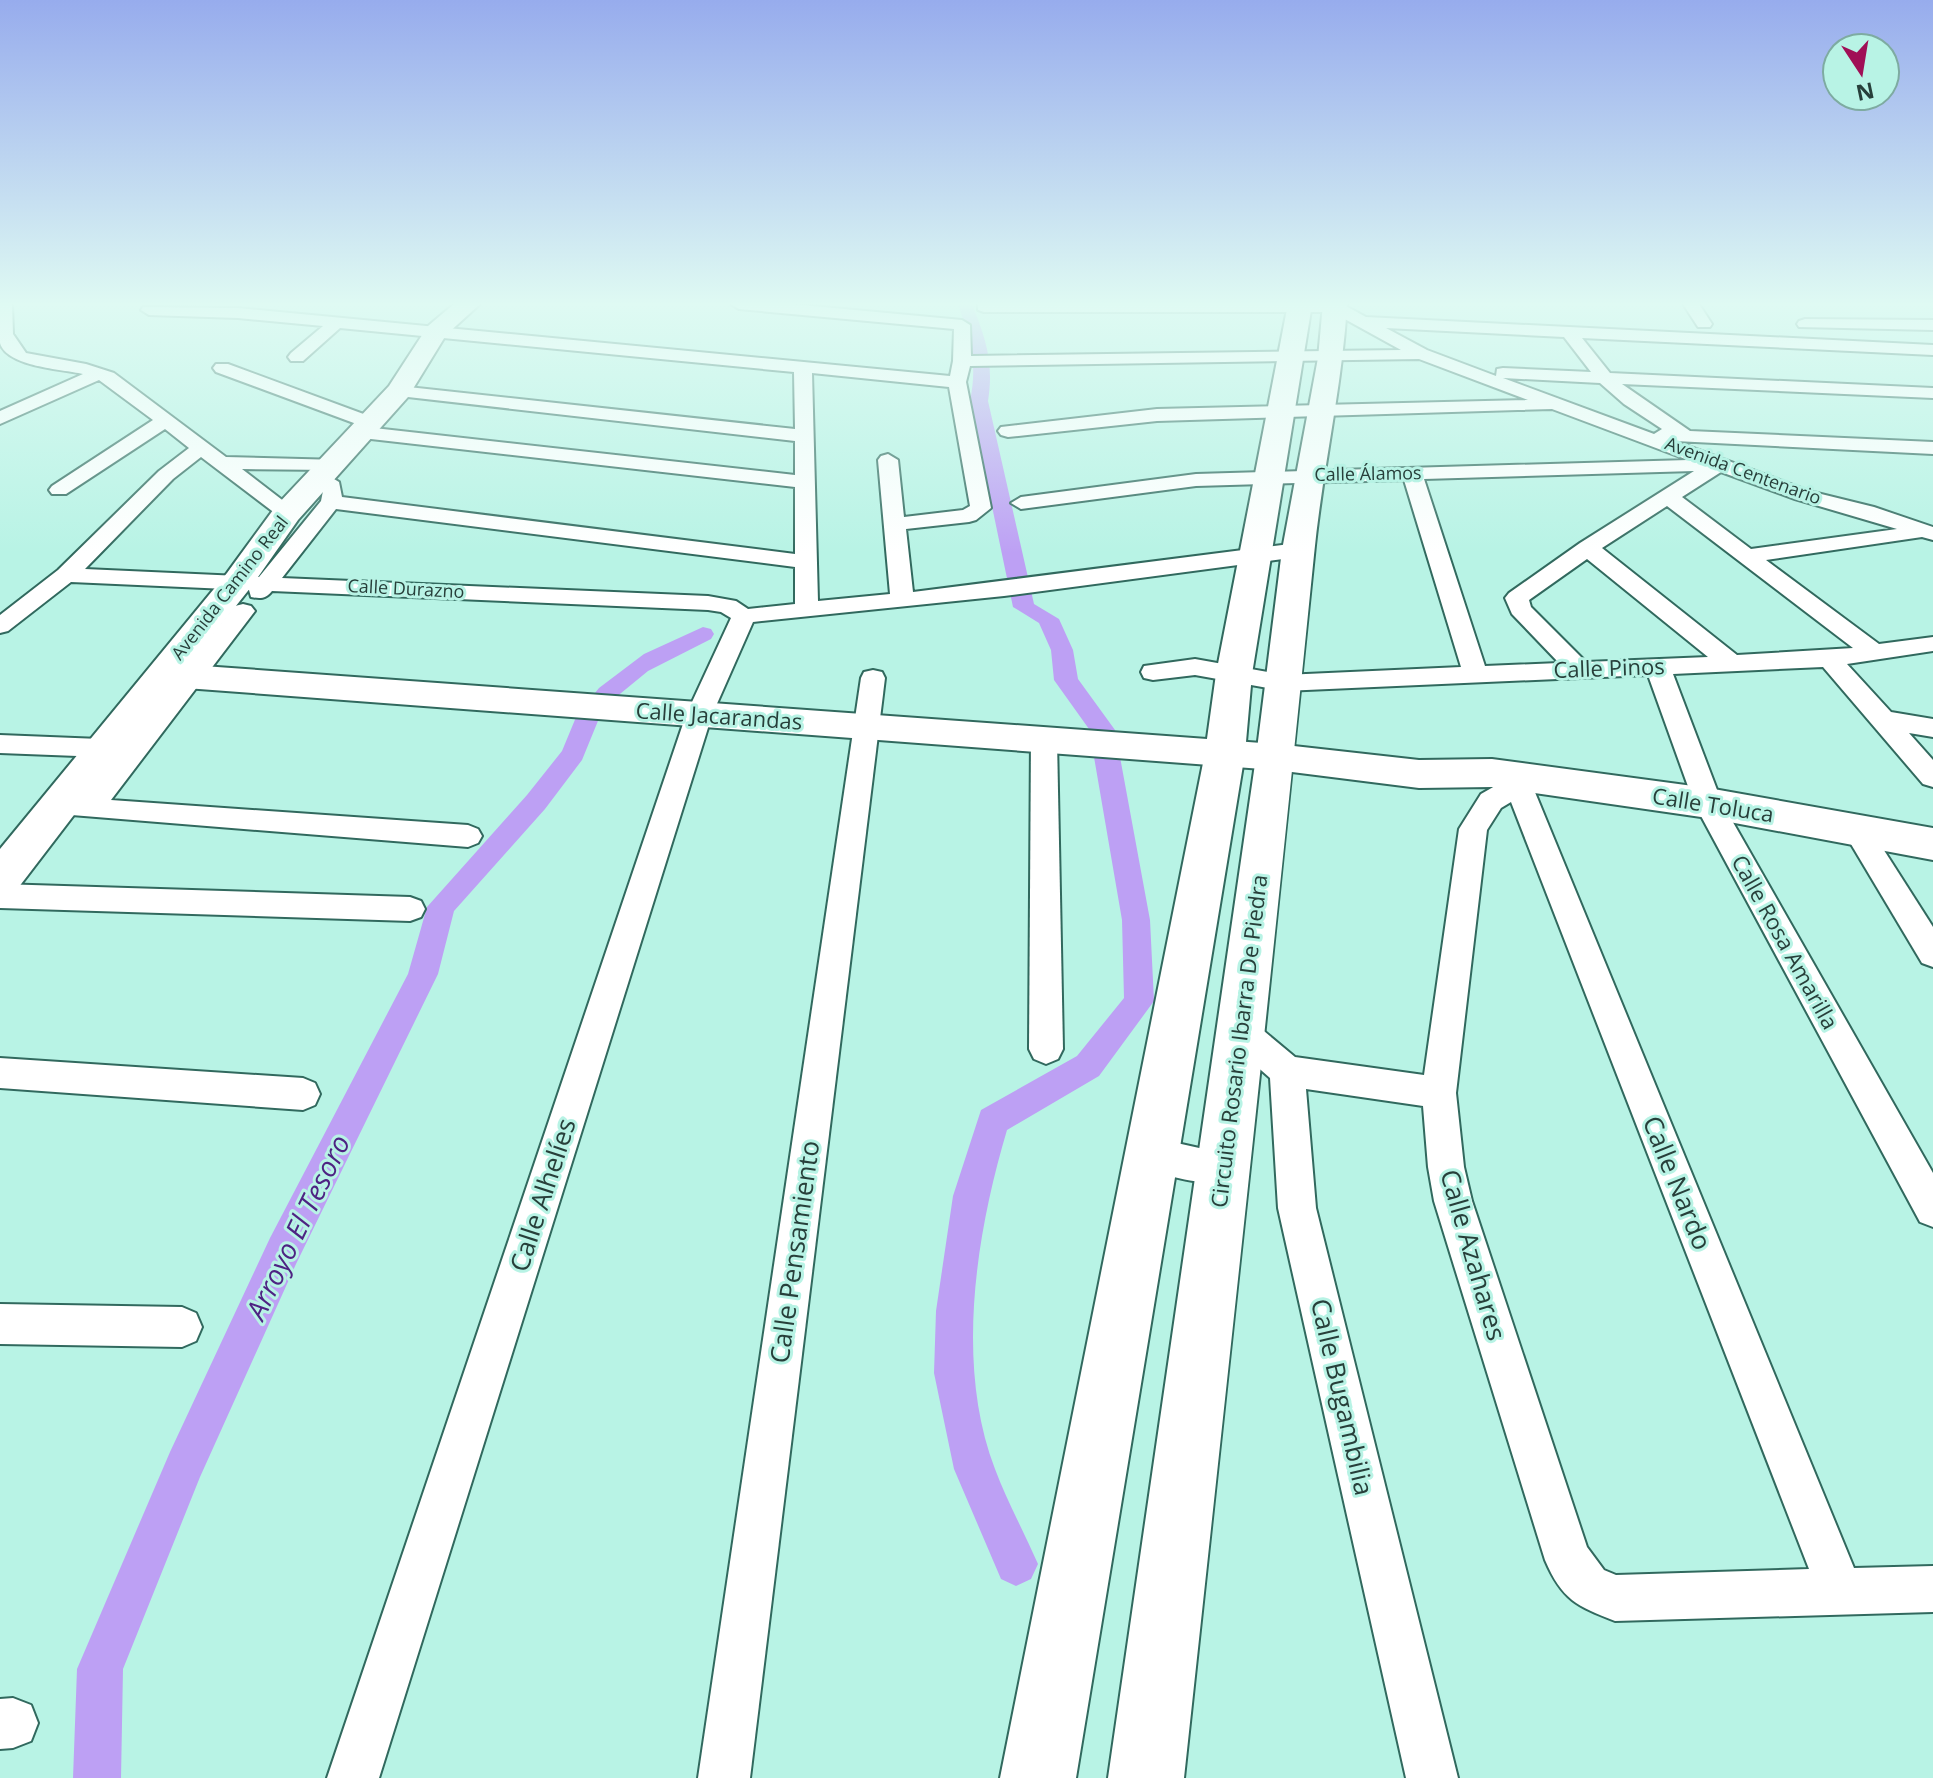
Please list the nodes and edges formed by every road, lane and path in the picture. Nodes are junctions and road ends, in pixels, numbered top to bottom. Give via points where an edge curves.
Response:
1 (68, 387) edge
2 (118, 387) edge
3 (268, 387) edge
4 (402, 387) edge
5 (803, 387) edge
6 (958, 387) edge
7 (1287, 387) edge
8 (1327, 387) edge
9 (1512, 387) edge
10 (1613, 387) edge
11 (1800, 387) edge
12 (399, 391) junction
13 (1933, 393) edge
14 (1563, 405) junction
15 (1323, 411) junction
16 (1282, 412) junction
17 (0, 418) edge
18 (165, 421) junction
19 (366, 428) junction
20 (1008, 431) dead end
21 (1644, 434) junction
22 (804, 436) junction
23 (1690, 436) junction
24 (1933, 448) edge
25 (199, 449) junction
26 (888, 460) dead end
27 (220, 463) junction
28 (1717, 465) junction
29 (328, 469) junction
30 (1412, 474) junction
31 (1312, 475) junction
32 (1270, 477) junction
33 (805, 482) junction
34 (59, 490) dead end
35 (1668, 497) junction
36 (331, 502) junction
37 (1021, 503) dead end
38 (287, 513) junction
39 (894, 524) junction
40 (1930, 526) edge
41 (1588, 548) junction
42 (1298, 550) junction
43 (1255, 556) junction
44 (1749, 556) junction
45 (806, 562) junction
46 (66, 575) junction
47 (250, 591) junction
48 (902, 600) junction
49 (807, 610) junction
50 (744, 616) junction
51 (0, 626) edge
52 (1933, 644) edge
53 (1875, 653) junction
54 (1829, 659) junction
55 (1731, 663) junction
56 (1658, 667) junction
57 (1579, 669) junction
58 (1153, 672) dead end
59 (1475, 673) junction
60 (1234, 674) junction
61 (176, 676) junction
62 (873, 678) dead end
63 (1284, 683) junction
64 (699, 715) junction
65 (1884, 720) junction
66 (154, 724) junction
67 (865, 727) junction
68 (1933, 728) edge
69 (1044, 739) junction
70 (0, 744) edge
71 (1260, 745) junction
72 (103, 748) junction
73 (1933, 777) edge
74 (1508, 778) junction
75 (1708, 803) junction
76 (73, 807) junction
77 (1856, 829) junction
78 (468, 836) dead end
79 (1933, 844) edge
80 (0, 880) edge
81 (0, 896) edge
82 (410, 909) dead end
83 (1933, 954) edge
84 (1241, 1032) junction
85 (1046, 1049) dead end
86 (1287, 1071) junction
87 (0, 1073) edge
88 (1439, 1093) junction
89 (303, 1094) dead end
90 (1150, 1154) junction
91 (1222, 1168) junction
92 (1933, 1209) edge
93 (0, 1324) edge
94 (182, 1327) dead end
95 (1933, 1589) edge
96 (1840, 1590) junction
97 (353, 1778) edge
98 (724, 1778) edge
99 (1038, 1778) edge
100 (1146, 1778) edge
101 (1432, 1778) edge

1 - 17 street
2 - 18 street
3 - 19 street
4 - 12 main road, Avenida Camino Real
5 - 22 street
6 - 39 street via 981,508
7 - 16 main road
8 - 15 main road, Circuito Rosario Ibarra De Piedra
9 - 14 street, Avenida Centenario
10 - 23 street via 1643,411
11 - 13 street
12 - 19 main road, Avenida Camino Real
12 - 22 street
14 - 15 street
14 - 21 street, Avenida Centenario
15 - 16 street
15 - 31 main road, Circuito Rosario Ibarra De Piedra
16 - 20 street via 1157,415
16 - 32 main road
18 - 25 street
18 - 34 street
19 - 29 main road, Avenida Camino Real
19 - 33 street
21 - 23 street
21 - 28 street, Avenida Centenario
22 - 33 street
23 - 24 street
25 - 27 street
25 - 46 street
26 - 39 street
27 - 29 street
27 - 38 street
28 - 30 street, Calle Álamos
28 - 35 street
28 - 40 street, Avenida Centenario via 1802,495
29 - 36 street
29 - 38 main road, Avenida Camino Real
30 - 31 street, Calle Álamos
30 - 59 street
31 - 32 street, Calle Álamos
31 - 42 main road, Circuito Rosario Ibarra De Piedra
32 - 37 street, Calle Álamos via 1182,482
32 - 43 main road
33 - 45 street
35 - 41 street
35 - 44 street
36 - 45 street
36 - 47 street
38 - 47 main road, Avenida Camino Real
39 - 48 street
40 - 44 street
41 - 55 street
41 - 57 street via 1517,598 1520,609
42 - 43 street
42 - 63 main road, Circuito Rosario Ibarra De Piedra
43 - 48 street
43 - 60 main road
44 - 53 street
45 - 49 street
46 - 47 street, Calle Durazno
46 - 51 street
47 - 50 street, Calle Durazno via 708,603
47 - 61 street
47 - 61 main road, Avenida Camino Real via 196,632
48 - 49 street
49 - 50 street
50 - 64 street, Calle Alhelíes
52 - 53 street, Calle Pinos
53 - 54 street, Calle Pinos
54 - 55 street, Calle Pinos
54 - 65 street
55 - 56 street, Calle Pinos
56 - 57 street, Calle Pinos
56 - 75 street, Calle Rosa Amarilla
57 - 59 street, Calle Pinos
58 - 60 street, Calle Pinos via 1195,667
59 - 63 street, Calle Pinos
60 - 63 street, Calle Pinos
60 - 71 main road
61 - 64 main road, Calle Jacarandas
61 - 66 street
61 - 72 main road, Avenida Camino Real
62 - 67 street, Calle Pensamiento
63 - 71 main road, Circuito Rosario Ibarra De Piedra
64 - 67 main road, Calle Jacarandas
64 - 97 street, Calle Alhelíes
65 - 68 street
65 - 73 street
66 - 72 street
66 - 76 street
67 - 69 main road, Calle Jacarandas
67 - 98 street, Calle Pensamiento
69 - 71 main road, Calle Jacarandas
69 - 85 street
70 - 72 street
71 - 74 main road, Calle Toluca via 1419,774
71 - 84 main road, Circuito Rosario Ibarra De Piedra
71 - 90 main road
72 - 76 main road, Avenida Camino Real
74 - 75 main road, Calle Toluca
74 - 88 street, Calle Azahares via 1473,829
74 - 96 street, Calle Nardo
75 - 77 main road, Calle Toluca
75 - 92 street, Calle Rosa Amarilla
76 - 78 street
76 - 80 main road, Avenida Camino Real
77 - 79 main road, Calle Toluca
77 - 83 street
81 - 82 street
84 - 86 street
84 - 91 main road, Circuito Rosario Ibarra De Piedra
86 - 88 street
86 - 101 street, Calle Bugambilia via 1297,1208
87 - 89 street
88 - 96 street, Calle Azahares via 1453,1201 1568,1560 1588,1586 1615,1598
90 - 91 street
90 - 99 main road
91 - 100 main road, Circuito Rosario Ibarra De Piedra
93 - 94 street
95 - 96 street

